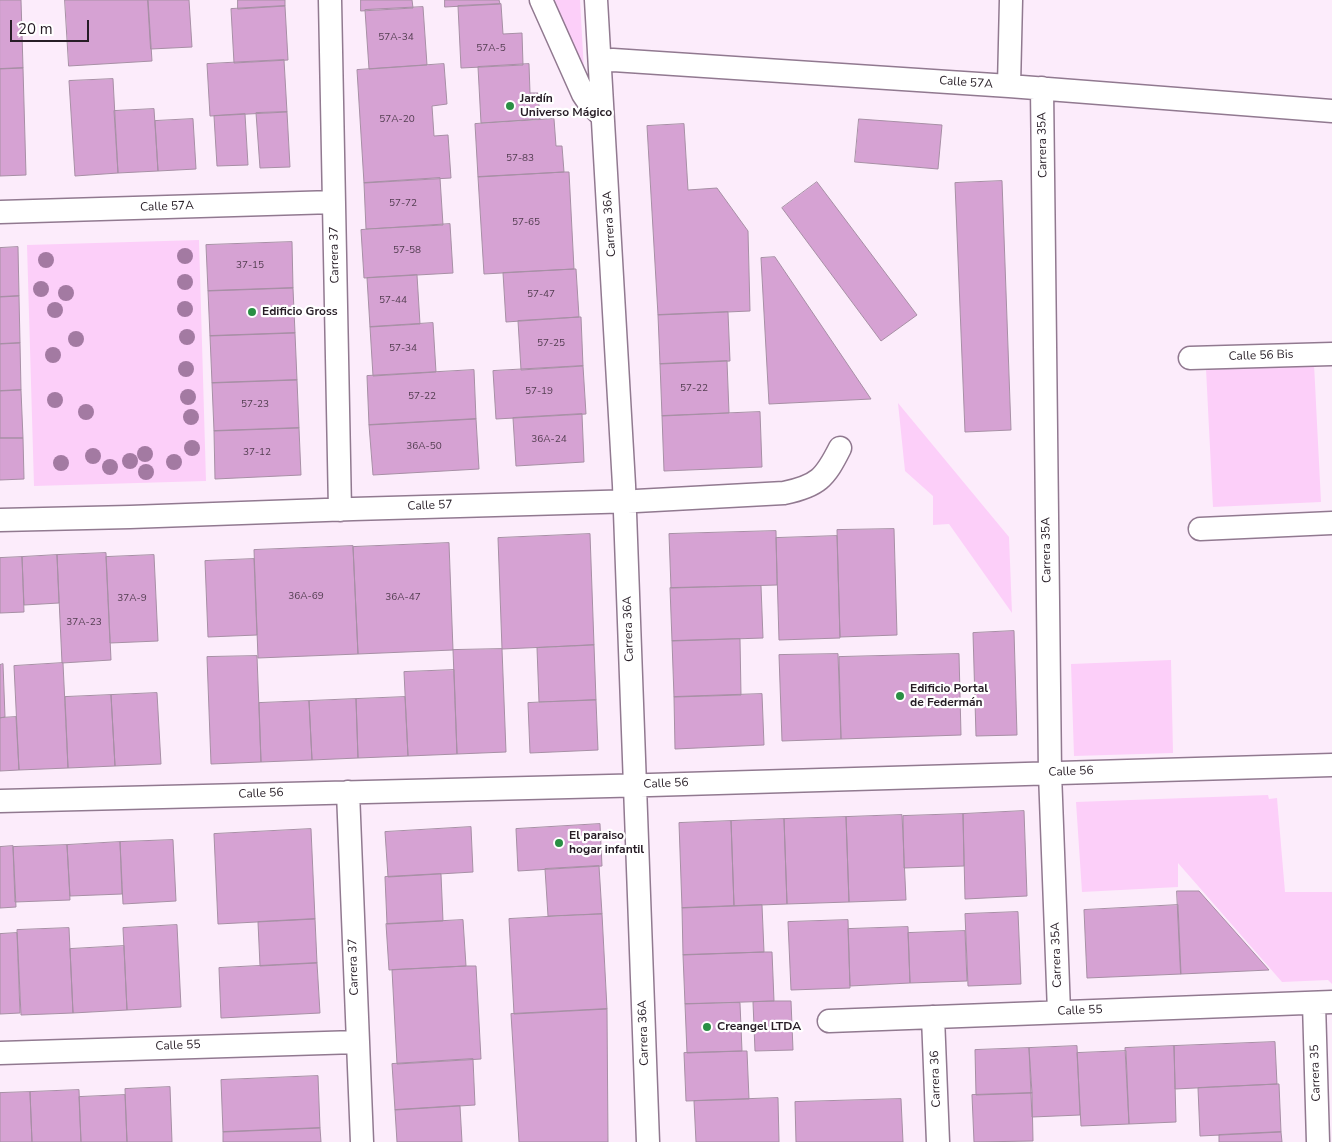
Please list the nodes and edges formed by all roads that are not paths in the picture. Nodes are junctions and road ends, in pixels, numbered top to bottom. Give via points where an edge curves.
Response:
1 (330, 0) edge
2 (541, 0) edge
3 (596, 0) edge
4 (1011, 0) edge
5 (600, 61) junction
6 (1009, 86) junction
7 (1042, 88) junction
8 (1332, 111) edge
9 (602, 116) junction
10 (334, 202) junction
11 (0, 212) edge
12 (1332, 354) edge
13 (1190, 358) dead end
14 (840, 448) dead end
15 (625, 501) junction
16 (340, 510) junction
17 (0, 520) edge
18 (1332, 523) edge
19 (1200, 529) dead end
20 (1332, 765) edge
21 (1050, 773) junction
22 (635, 786) junction
23 (348, 792) junction
24 (0, 801) edge
25 (1323, 1003) edge
26 (1059, 1012) junction
27 (933, 1017) junction
28 (829, 1021) dead end
29 (357, 1042) junction
30 (0, 1053) edge
31 (362, 1142) edge
32 (648, 1142) edge
33 (938, 1142) edge
34 (1318, 1142) edge

1 - 10 street, Carrera 37
2 - 9 street via 583,94
3 - 5 street, Carrera 36A
4 - 6 street
5 - 6 street, Calle 57A
5 - 9 street, Carrera 36A
6 - 7 street, Calle 57A
7 - 8 street, Calle 57A
7 - 21 street, Carrera 35A
9 - 15 street, Carrera 36A
10 - 11 street, Calle 57A
10 - 16 street, Carrera 37
12 - 13 street, Calle 56 Bis
14 - 15 street, Calle 57 via 828,472 806,489 784,493
15 - 16 street, Calle 57
15 - 22 street, Carrera 36A
16 - 17 street, Calle 57
18 - 19 street
20 - 21 street, Calle 56
21 - 22 street, Calle 56
21 - 26 street, Carrera 35A
22 - 23 street, Calle 56
22 - 32 street, Carrera 36A
23 - 24 street, Calle 56
23 - 29 street, Carrera 37
25 - 26 street, Calle 55
25 - 34 street, Carrera 35
26 - 27 street, Calle 55
27 - 28 street, Calle 55
27 - 33 street, Carrera 36
29 - 30 street, Calle 55
29 - 31 street, Carrera 37

